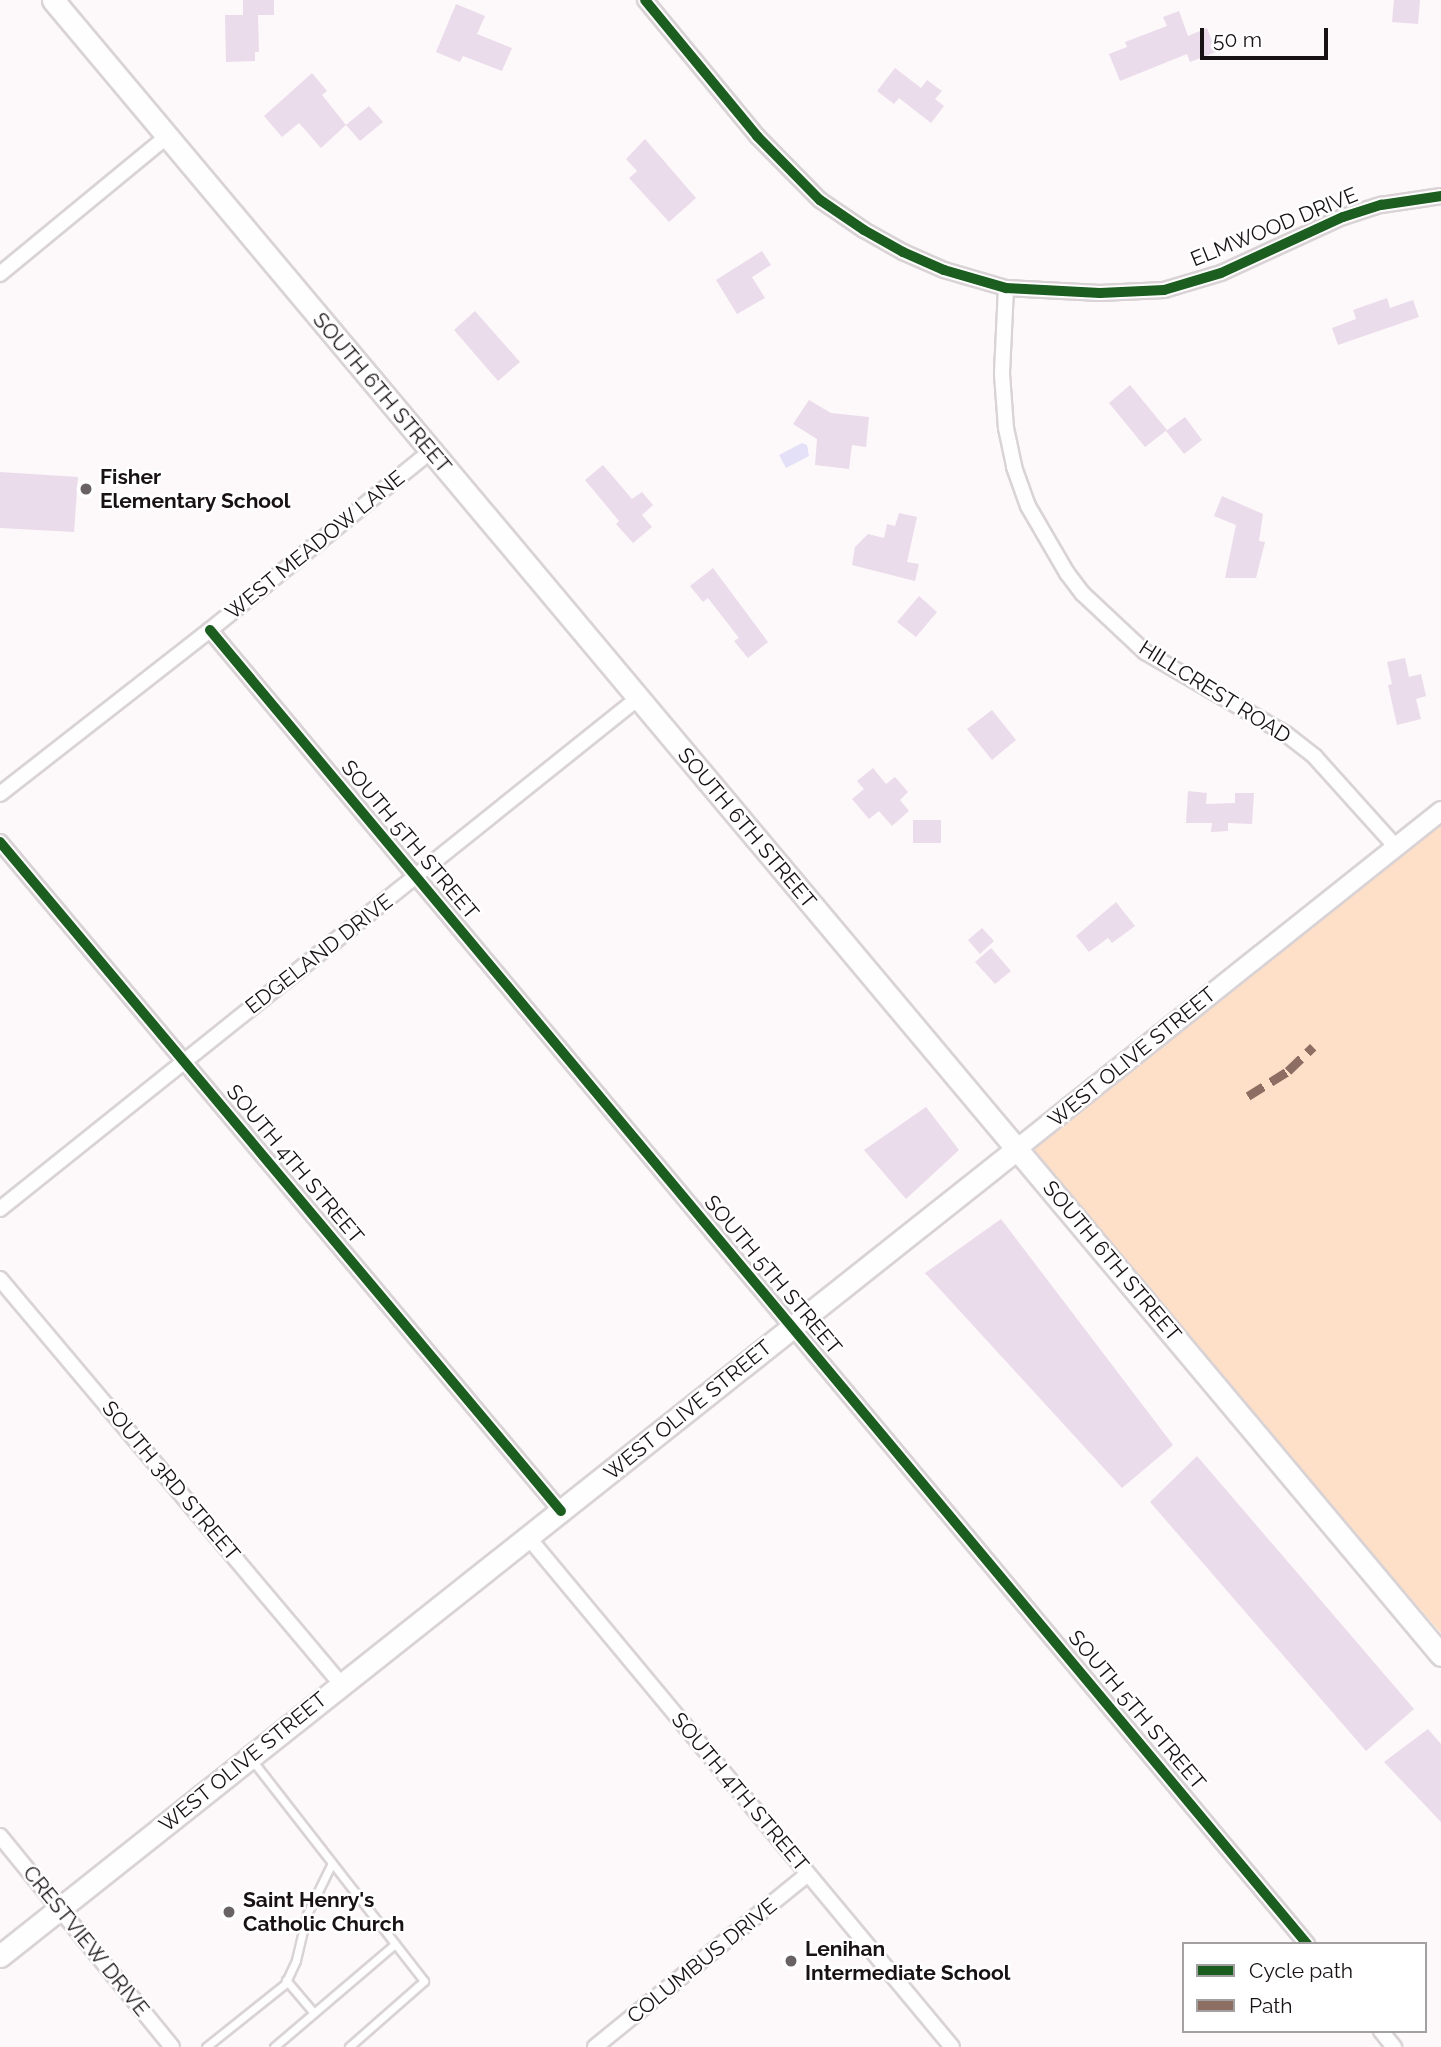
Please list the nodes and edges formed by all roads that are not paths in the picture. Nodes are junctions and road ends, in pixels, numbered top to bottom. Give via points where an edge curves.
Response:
1 (53, 0) edge
2 (645, 0) edge
3 (166, 137) junction
4 (1441, 196) edge
5 (0, 274) edge
6 (1006, 288) junction
7 (431, 451) junction
8 (210, 630) junction
9 (637, 699) junction
10 (0, 794) edge
11 (1441, 811) edge
12 (0, 842) edge
13 (1395, 846) junction
14 (416, 877) junction
15 (183, 1061) junction
16 (1018, 1148) junction
17 (0, 1209) edge
18 (0, 1279) edge
19 (792, 1328) junction
20 (561, 1511) junction
21 (528, 1537) junction
22 (1441, 1655) edge
23 (341, 1684) junction
24 (250, 1757) junction
25 (0, 1836) edge
26 (331, 1865) junction
27 (808, 1874) junction
28 (60, 1908) junction
29 (1305, 1942) edge
30 (394, 1944) junction
31 (0, 1956) edge
32 (286, 1980) junction
33 (314, 2013) junction
34 (1383, 2033) edge
35 (172, 2047) edge
36 (206, 2047) edge
37 (274, 2047) edge
38 (349, 2047) edge
39 (595, 2047) edge
40 (953, 2047) edge
41 (1394, 2047) edge

1 - 3 main road, SOUTH 6TH STREET
2 - 6 street, ELMWOOD DRIVE via 757,136 820,200 903,252
3 - 5 street
3 - 7 main road, SOUTH 6TH STREET
4 - 6 street, ELMWOOD DRIVE via 1381,205 1343,217 1221,273 1164,290 1100,293
6 - 13 street, HILLCREST ROAD via 1002,374 1012,454 1028,506 1067,573 1145,652 1286,734 1315,757
7 - 8 street, WEST MEADOW LANE
7 - 9 main road, SOUTH 6TH STREET
8 - 10 street, WEST MEADOW LANE
8 - 14 street, SOUTH 5TH STREET
9 - 14 street, EDGELAND DRIVE
9 - 16 main road, SOUTH 6TH STREET
11 - 13 street, WEST OLIVE STREET
12 - 15 street, SOUTH 4TH STREET
13 - 16 street, WEST OLIVE STREET
14 - 15 street, EDGELAND DRIVE
14 - 19 street, SOUTH 5TH STREET
15 - 17 street, EDGELAND DRIVE
15 - 20 street, SOUTH 4TH STREET
16 - 19 main road, WEST OLIVE STREET
16 - 22 main road, SOUTH 6TH STREET
18 - 23 street, SOUTH 3RD STREET
19 - 20 main road, WEST OLIVE STREET
19 - 29 street, SOUTH 5TH STREET
20 - 21 main road, WEST OLIVE STREET
21 - 23 main road, WEST OLIVE STREET
21 - 27 street, SOUTH 4TH STREET
23 - 24 main road, WEST OLIVE STREET
24 - 26 lane
24 - 28 main road, WEST OLIVE STREET
25 - 28 street, CRESTVIEW DRIVE
26 - 30 lane
26 - 32 lane via 307,1914
27 - 39 street, COLUMBUS DRIVE
27 - 40 street, SOUTH 4TH STREET
28 - 31 main road, WEST OLIVE STREET
28 - 35 street, CRESTVIEW DRIVE
30 - 33 lane
30 - 38 lane via 424,1981
32 - 33 lane
32 - 36 lane
33 - 37 lane
34 - 41 street

